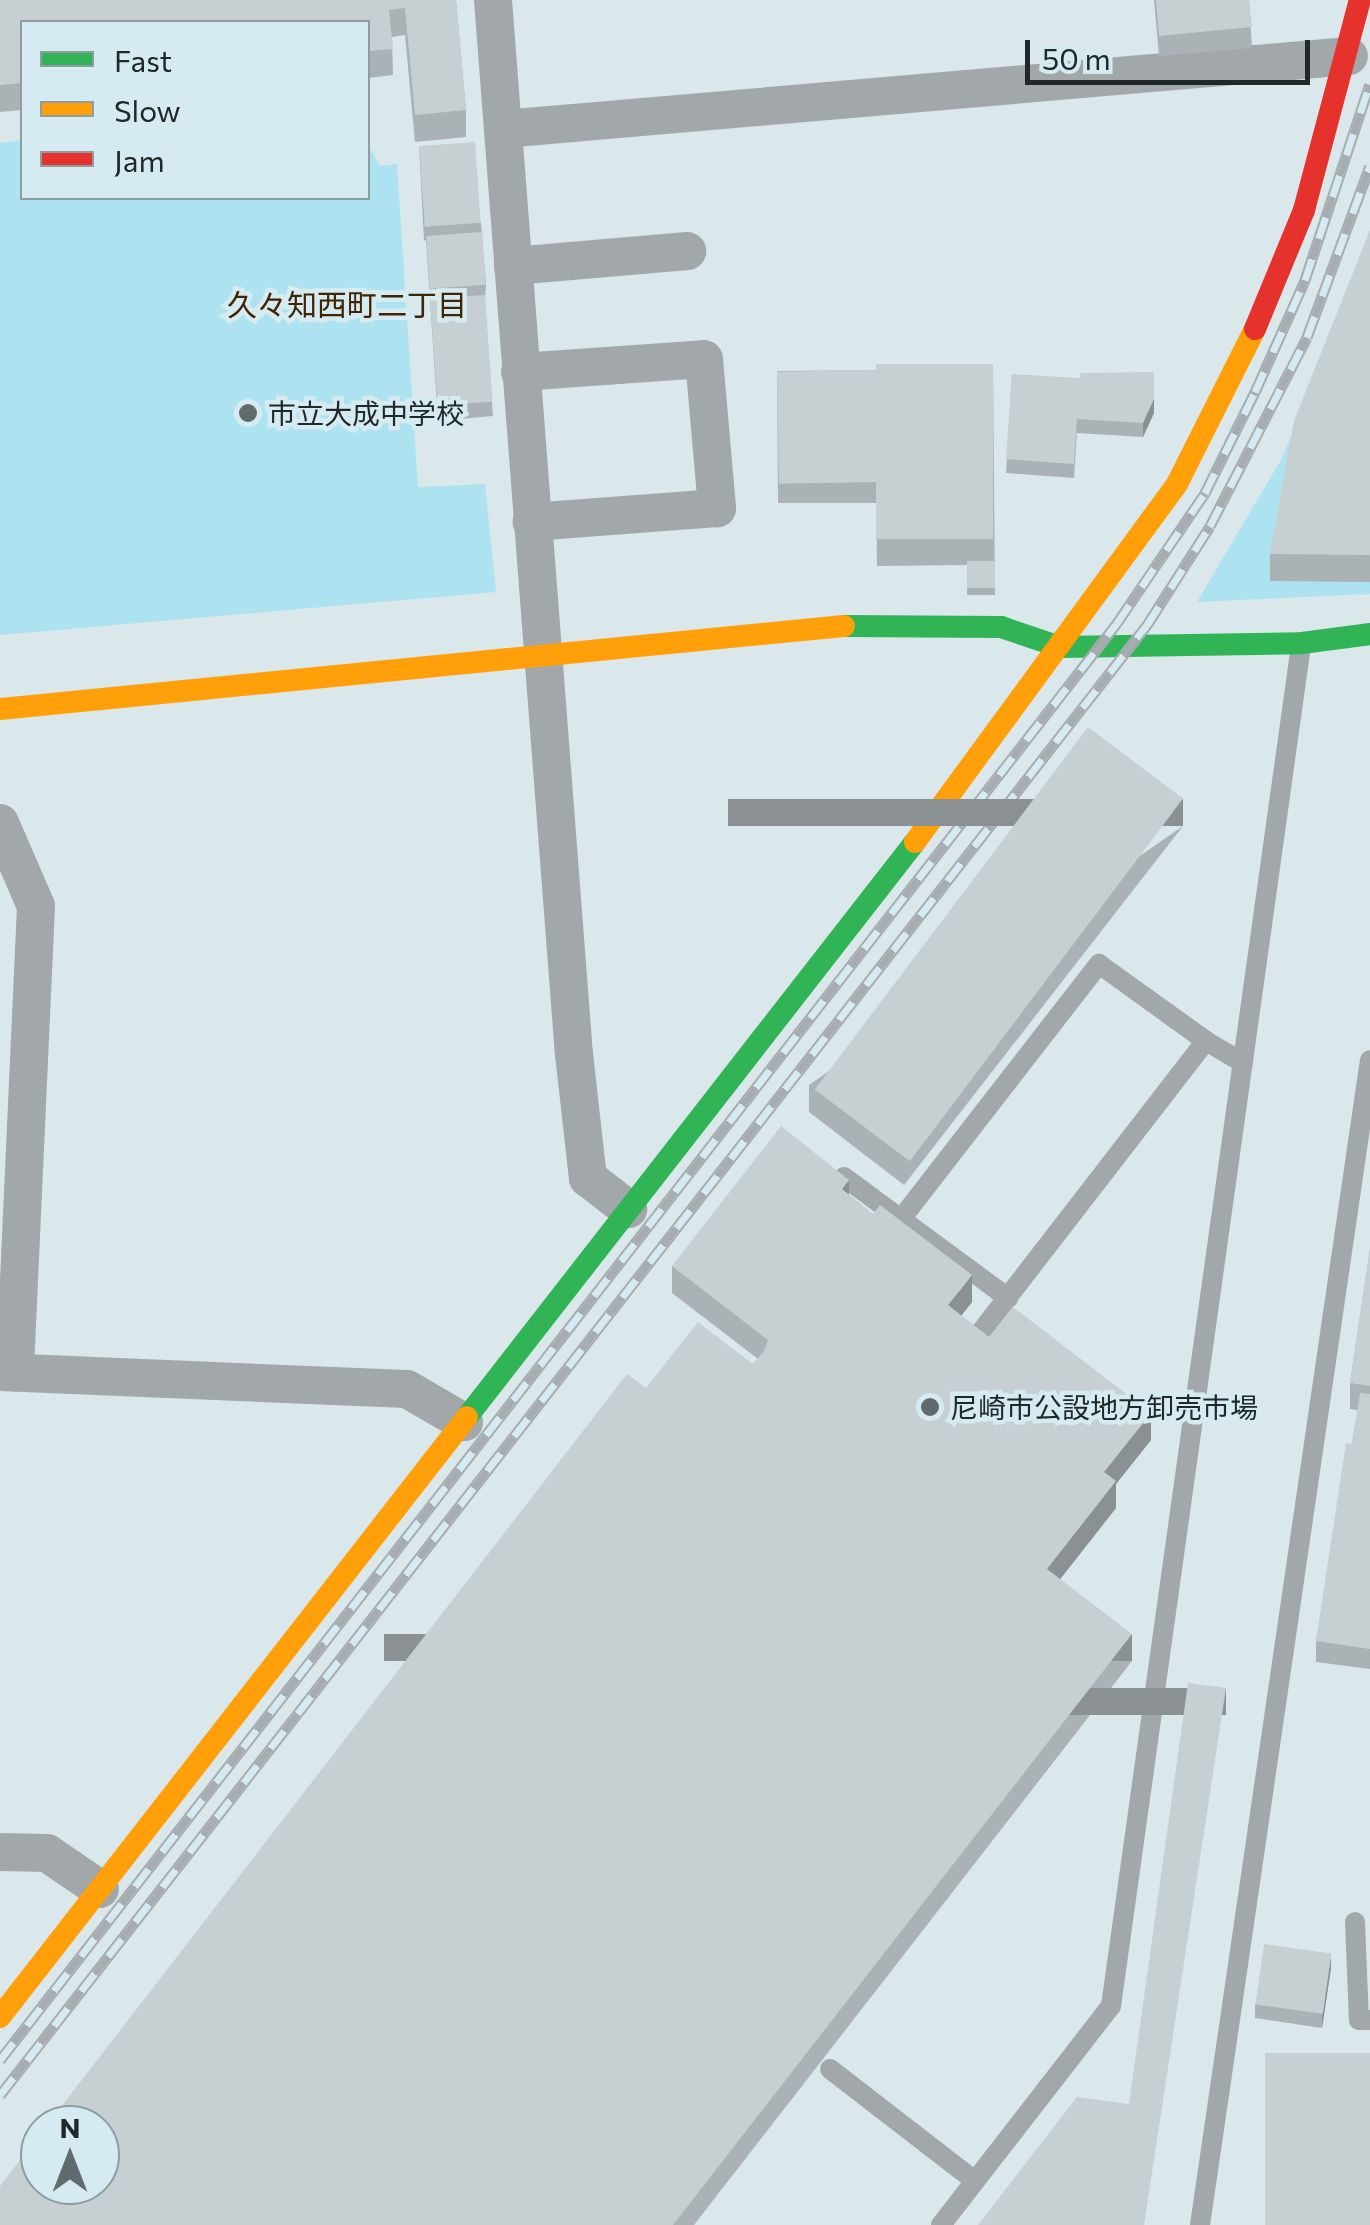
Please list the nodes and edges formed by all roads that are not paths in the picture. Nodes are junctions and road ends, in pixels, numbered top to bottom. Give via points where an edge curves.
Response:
1 (494, 0) edge
2 (1360, 0) edge
3 (1349, 56) junction
4 (502, 129) junction
5 (688, 251) dead end
6 (512, 266) junction
7 (520, 372) junction
8 (532, 522) junction
9 (1370, 634) edge
10 (1302, 643) junction
11 (1060, 648) junction
12 (544, 655) junction
13 (0, 709) edge
14 (0, 823) edge
15 (1206, 1041) junction
16 (1370, 1060) edge
17 (1243, 1063) junction
18 (844, 1177) edge
19 (628, 1209) junction
20 (901, 1220) junction
21 (1008, 1298) junction
22 (973, 1342) edge
23 (8, 1372) edge
24 (464, 1422) junction
25 (0, 1852) edge
26 (100, 1890) junction
27 (1355, 1922) dead end
28 (0, 2017) edge
29 (1370, 2020) edge
30 (830, 2069) dead end
31 (975, 2181) junction
32 (940, 2225) edge
33 (1200, 2225) edge

1 - 4 street
2 - 3 street
3 - 4 street
3 - 11 street via 1304,210 1243,358 1177,484
4 - 6 street
5 - 6 street
6 - 7 street
7 - 8 street
7 - 8 street via 704,359 717,508
8 - 12 street
9 - 10 street
10 - 11 street
10 - 17 lane
11 - 12 street via 1001,626 848,626
11 - 19 street
12 - 13 street
12 - 19 street via 588,1178
14 - 23 street via 36,906
15 - 17 lane
15 - 20 lane via 1099,964
15 - 21 lane
16 - 33 lane
17 - 31 lane via 1111,2006
18 - 20 lane
19 - 24 street
20 - 21 lane
21 - 22 lane
23 - 24 street via 407,1389
24 - 26 street
25 - 26 street via 47,1853
26 - 28 street
27 - 29 lane via 1359,2020
30 - 31 lane
31 - 32 lane

